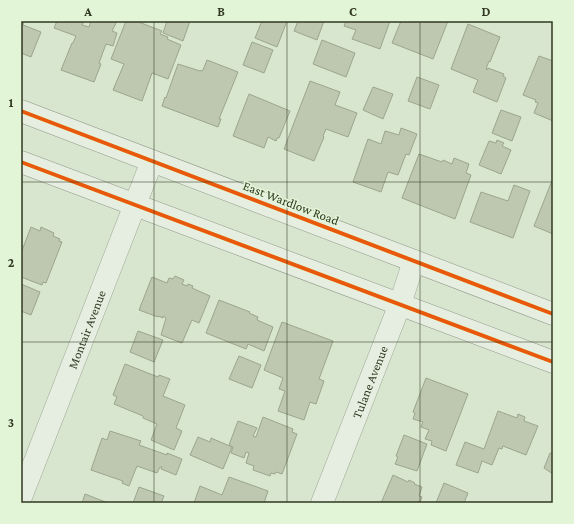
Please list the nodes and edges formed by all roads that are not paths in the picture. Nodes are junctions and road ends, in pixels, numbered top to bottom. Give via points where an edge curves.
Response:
1 (21, 111) edge
2 (152, 161) junction
3 (21, 162) edge
4 (135, 204) junction
5 (414, 261) junction
6 (400, 304) junction
7 (553, 314) edge
8 (553, 362) edge
9 (21, 497) edge
10 (322, 503) edge

1 - 2 main road, East Wardlow Road
2 - 4 main road, Montair Avenue
2 - 5 main road, East Wardlow Road
3 - 4 main road
4 - 6 main road
4 - 9 main road, Montair Avenue
5 - 6 main road, Tulane Avenue
5 - 7 main road, East Wardlow Road
6 - 8 main road
6 - 10 main road, Tulane Avenue

